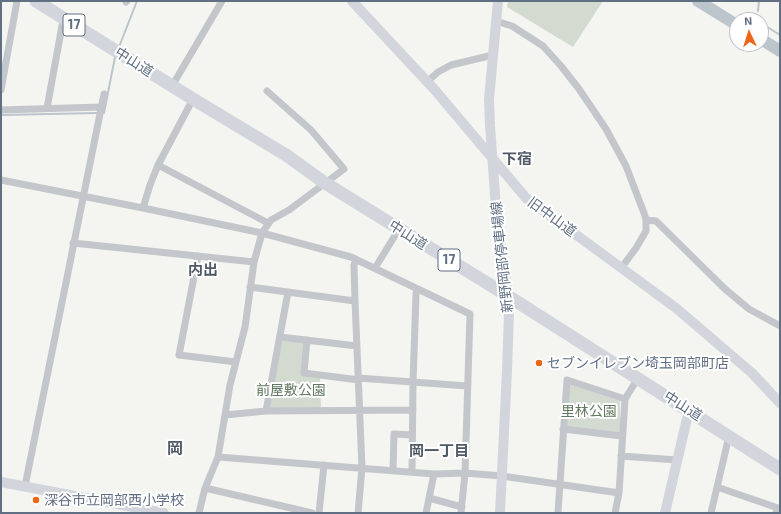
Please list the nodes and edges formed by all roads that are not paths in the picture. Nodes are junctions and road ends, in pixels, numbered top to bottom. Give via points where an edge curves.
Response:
1 (17, 1) edge
2 (36, 1) edge
3 (222, 1) edge
4 (352, 1) edge
5 (498, 1) edge
6 (65, 19) junction
7 (496, 21) junction
8 (5, 46) edge
9 (493, 56) junction
10 (427, 82) junction
11 (172, 86) junction
12 (1, 90) edge
13 (267, 91) dead end
14 (104, 94) dead end
15 (193, 100) junction
16 (101, 107) junction
17 (47, 108) junction
18 (1, 110) edge
19 (493, 160) junction
20 (158, 165) junction
21 (1, 180) edge
22 (325, 183) junction
23 (83, 197) junction
24 (143, 208) junction
25 (646, 220) junction
26 (268, 223) junction
27 (399, 229) junction
28 (262, 232) junction
29 (73, 243) junction
30 (198, 256) junction
31 (356, 259) junction
32 (254, 262) junction
33 (622, 267) junction
34 (375, 268) junction
35 (250, 288) junction
36 (417, 289) junction
37 (288, 292) junction
38 (508, 296) junction
39 (355, 301) junction
40 (780, 326) edge
41 (280, 337) junction
42 (307, 340) junction
43 (357, 346) junction
44 (236, 362) junction
45 (638, 378) junction
46 (359, 379) junction
47 (413, 383) junction
48 (467, 386) junction
49 (625, 399) junction
50 (780, 403) edge
51 (360, 409) junction
52 (413, 410) junction
53 (689, 410) junction
54 (266, 411) junction
55 (225, 415) junction
56 (563, 430) junction
57 (412, 434) junction
58 (622, 436) junction
59 (729, 436) junction
60 (218, 456) junction
61 (621, 456) junction
62 (677, 460) junction
63 (324, 465) junction
64 (362, 468) junction
65 (780, 469) edge
66 (393, 471) junction
67 (412, 472) junction
68 (465, 473) junction
69 (434, 474) junction
70 (502, 476) junction
71 (1, 482) edge
72 (560, 484) junction
73 (25, 486) junction
74 (717, 487) junction
75 (205, 488) junction
76 (619, 493) junction
77 (429, 498) junction
78 (461, 510) edge
79 (164, 513) edge
80 (199, 513) edge
81 (312, 513) edge
82 (319, 513) edge
83 (358, 513) edge
84 (426, 513) edge
85 (500, 513) edge
86 (558, 513) edge
87 (615, 513) edge
88 (665, 513) edge
89 (710, 513) edge
90 (776, 513) edge

1 - 8 street
2 - 6 highway, 中山道 / 17
3 - 11 street
4 - 10 street, 旧中山道
5 - 7 street, 新野岡部停車場線
6 - 11 highway, 中山道 / 17
6 - 17 street
7 - 9 street, 新野岡部停車場線
7 - 25 street via 512,26 542,46 579,89 606,129 626,166
8 - 12 street
9 - 10 street via 451,65
9 - 19 street, 新野岡部停車場線 via 489,99
10 - 19 street, 旧中山道
11 - 15 highway, 中山道 / 17
13 - 22 street via 311,130 344,169
14 - 16 street
15 - 20 street
15 - 22 highway, 中山道 / 17 via 286,156
16 - 17 street
16 - 23 street
17 - 18 street
19 - 33 street, 旧中山道 via 526,198
19 - 38 street, 新野岡部停車場線
20 - 24 street
20 - 26 street
21 - 23 street
22 - 26 street
22 - 27 highway, 中山道 / 17
23 - 24 street
23 - 29 street
24 - 28 street
25 - 33 street via 646,231
25 - 40 street via 656,221 749,309
26 - 28 street
27 - 34 street
27 - 38 highway, 中山道 / 17
28 - 31 street
28 - 32 street
29 - 30 street
29 - 73 street
30 - 32 street
30 - 44 street via 178,355
31 - 34 street
31 - 39 street
32 - 35 street
33 - 50 street, 旧中山道 via 717,342 752,373
34 - 36 street
35 - 37 street
35 - 44 street via 248,314
36 - 47 street
36 - 48 street via 470,314
37 - 39 street
37 - 41 street
38 - 45 highway, 中山道 / 17
38 - 70 street, 新野岡部停車場線 via 508,364
39 - 43 street
41 - 42 street
41 - 54 street
42 - 43 street
42 - 46 street via 304,373
43 - 46 street
44 - 55 street
45 - 49 street
45 - 53 highway, 中山道 / 17
46 - 47 street
46 - 51 street
47 - 48 street
47 - 52 street
48 - 68 street
49 - 56 street via 567,380
49 - 58 street
51 - 52 street
51 - 54 street
51 - 64 street
52 - 57 street
53 - 59 highway, 中山道 / 17
53 - 62 street
54 - 55 street
55 - 60 street
56 - 58 street
56 - 72 street
57 - 66 street via 394,434
57 - 67 street
58 - 61 street
59 - 65 highway, 中山道 / 17
59 - 74 street
60 - 63 street
60 - 75 street
61 - 62 street
61 - 76 street
62 - 88 street
63 - 64 street
63 - 82 street
64 - 66 street
64 - 83 street
66 - 67 street
67 - 69 street
68 - 69 street
68 - 70 street
68 - 78 street
69 - 77 street
70 - 72 street
70 - 85 street, 新野岡部停車場線
71 - 73 street
72 - 76 street
72 - 86 street
73 - 79 street
74 - 89 street
74 - 90 street via 778,508
75 - 80 street
75 - 81 street
76 - 87 street
77 - 78 street
77 - 84 street

